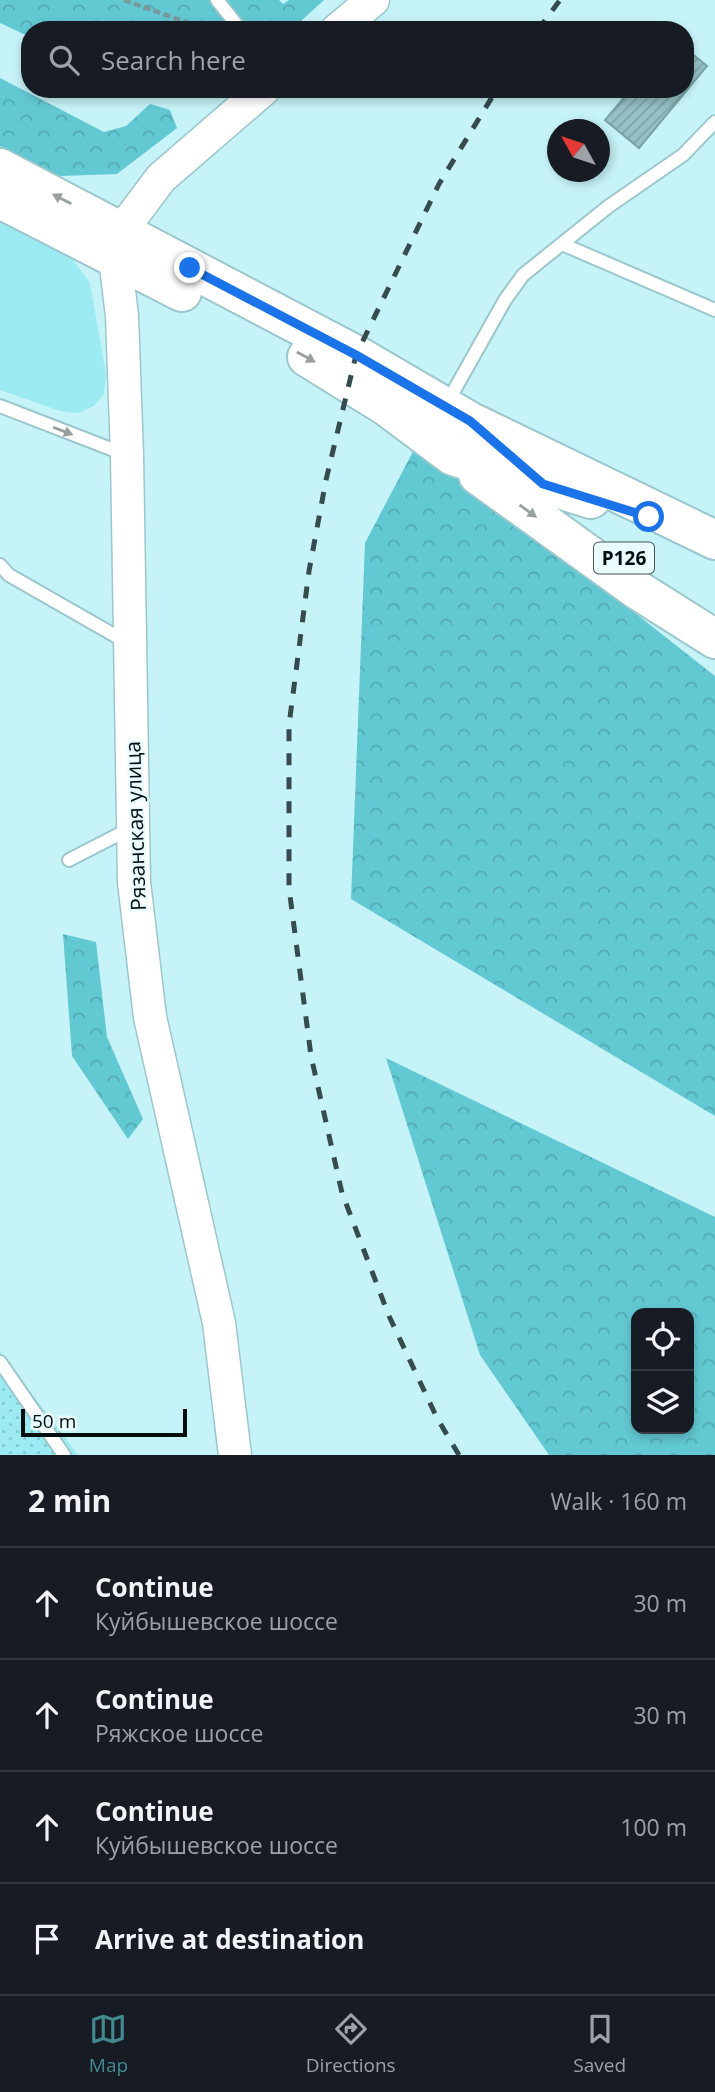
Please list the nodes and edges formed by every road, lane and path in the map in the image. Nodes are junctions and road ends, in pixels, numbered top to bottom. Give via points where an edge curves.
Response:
1 (124, 0) edge
2 (217, 0) edge
3 (373, 0) edge
4 (183, 21) edge
5 (234, 21) edge
6 (348, 21) edge
7 (254, 98) edge
8 (715, 122) edge
9 (0, 168) edge
10 (0, 199) edge
11 (119, 244) junction
12 (562, 244) junction
13 (715, 310) edge
14 (0, 406) edge
15 (457, 413) junction
16 (127, 455) junction
17 (453, 456) junction
18 (543, 484) junction
19 (715, 541) edge
20 (0, 565) edge
21 (710, 636) edge
22 (131, 645) junction
23 (134, 827) junction
24 (69, 860) dead end
25 (0, 1362) edge
26 (64, 1455) edge
27 (235, 1455) edge

1 - 4 path
2 - 5 lane
3 - 6 street
7 - 11 street via 161,178
8 - 12 lane via 683,155
11 -> 9 main road
10 - 11 main road
11 - 15 main road
11 - 16 street, Рязанская улица
11 -> 17 main road via 386,406
12 - 13 lane
12 - 15 lane via 523,275 505,300
14 -> 16 lane
15 - 18 main road, Р126
15 - 19 main road
16 - 22 street, Рязанская улица
17 - 18 main road
17 -> 21 main road via 639,591
18 - 19 main road
18 - 21 main road, Р126
20 - 22 lane via 9,575
22 - 23 street, Рязанская улица
23 - 24 lane
23 - 27 street, Рязанская улица via 134,882 150,1017 219,1323
25 - 26 lane

